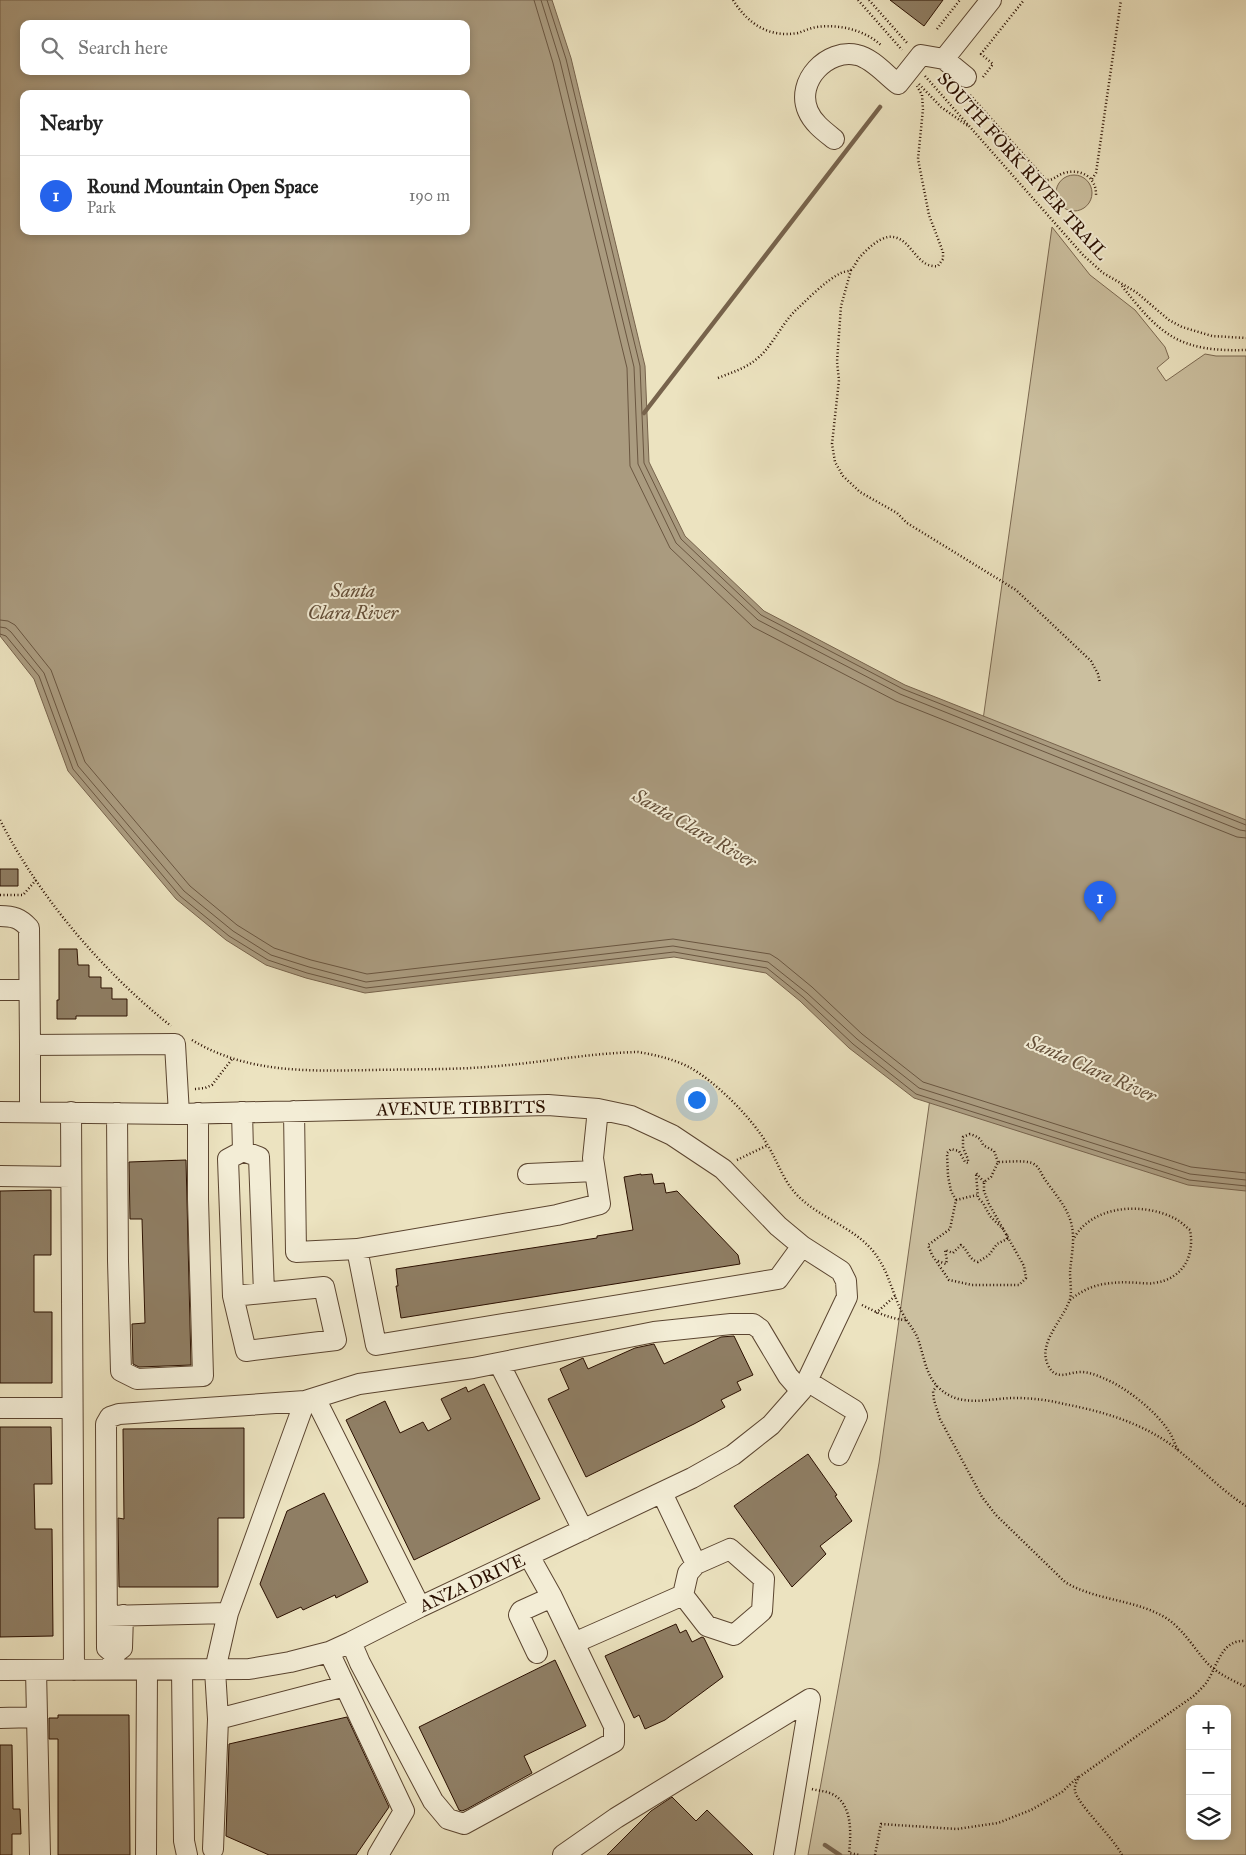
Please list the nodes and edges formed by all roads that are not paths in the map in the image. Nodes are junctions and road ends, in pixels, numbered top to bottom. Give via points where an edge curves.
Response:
1 (991, 0) edge
2 (944, 60) junction
3 (972, 83) road end
4 (834, 139) dead end
5 (0, 916) edge
6 (0, 990) edge
7 (29, 990) junction
8 (30, 1045) junction
9 (598, 1110) junction
10 (30, 1111) junction
11 (294, 1111) junction
12 (0, 1112) edge
13 (71, 1112) junction
14 (242, 1112) junction
15 (117, 1113) junction
16 (189, 1113) junction
17 (243, 1151) junction
18 (595, 1171) junction
19 (528, 1174) dead end
20 (0, 1176) edge
21 (71, 1177) junction
22 (802, 1246) junction
23 (357, 1249) junction
24 (264, 1293) junction
25 (233, 1296) junction
26 (847, 1297) joint
27 (499, 1363) junction
28 (804, 1386) junction
29 (310, 1399) junction
30 (0, 1408) edge
31 (72, 1408) junction
32 (840, 1455) dead end
33 (662, 1493) junction
34 (583, 1530) junction
35 (529, 1556) junction
36 (696, 1564) junction
37 (683, 1595) junction
38 (552, 1597) junction
39 (420, 1607) junction
40 (228, 1613) junction
41 (115, 1615) junction
42 (352, 1642) junction
43 (574, 1643) junction
44 (329, 1652) junction
45 (537, 1654) dead end
46 (113, 1662) junction
47 (0, 1670) edge
48 (36, 1670) junction
49 (74, 1670) junction
50 (147, 1670) junction
51 (182, 1670) junction
52 (214, 1670) junction
53 (345, 1686) junction
54 (37, 1717) junction
55 (0, 1718) edge
56 (218, 1719) junction
57 (214, 1853) edge
58 (40, 1855) edge
59 (146, 1855) edge
60 (187, 1855) edge
61 (378, 1855) edge
62 (563, 1855) edge
63 (784, 1855) edge

1 - 2 street
2 - 3 street
2 - 4 street via 914,64 898,84 858,55 835,56 823,62 808,83 806,108
5 - 7 street via 22,920 29,928
6 - 7 street
7 - 8 street
8 - 10 street
8 - 16 street via 175,1044 178,1089
9 - 11 street, AVENUE TIBBITTS via 548,1105
9 - 18 street via 593,1158
9 - 22 street, AVENUE TIBBITTS via 631,1116 672,1134 723,1169
10 - 12 street, AVENUE TIBBITTS
10 - 13 street, AVENUE TIBBITTS
11 - 14 street, AVENUE TIBBITTS
11 - 23 street via 296,1252
13 - 15 street, AVENUE TIBBITTS
13 - 21 street
14 - 16 street, AVENUE TIBBITTS
14 - 17 street
15 - 16 street, AVENUE TIBBITTS
15 - 16 street via 121,1371 137,1379 203,1376 198,1208
17 - 24 street via 259,1157
17 - 25 street via 228,1159
18 - 19 street
18 - 23 street via 600,1204
20 - 21 street
21 - 31 street
22 - 23 street via 778,1279 376,1345
22 - 26 street, AVENUE TIBBITTS via 841,1271 846,1281
24 - 25 street
24 - 25 street via 324,1287 336,1340 246,1351
26 - 28 street, ANZA DRIVE
27 - 28 street via 654,1332 753,1324 760,1329 788,1376
27 - 29 street via 359,1384
27 - 34 street
28 - 32 street via 854,1410 857,1416
28 - 33 street, ANZA DRIVE via 771,1425 733,1455
29 - 39 street
29 - 40 street
29 - 41 street via 110,1417 106,1424
30 - 31 street
31 - 49 street
33 - 34 street, ANZA DRIVE
33 - 36 street
34 - 35 street, ANZA DRIVE
35 - 38 street
35 - 39 street, ANZA DRIVE
36 - 37 street via 688,1573
36 - 37 street via 730,1548 764,1580 762,1610 734,1635 707,1626
37 - 43 street
38 - 43 street
38 - 45 street via 520,1614
39 - 42 street, ANZA DRIVE
40 - 41 street
40 - 52 street
41 - 46 street via 107,1648
42 - 43 street via 433,1801 448,1819 464,1824 614,1742 614,1726
42 - 44 street, ANZA DRIVE
44 - 52 street, ANZA DRIVE via 249,1669
44 - 53 street
46 - 49 street, ANZA DRIVE
46 - 50 street, ANZA DRIVE
47 - 48 street, ANZA DRIVE
48 - 49 street, ANZA DRIVE
48 - 54 street
50 - 51 street, ANZA DRIVE
50 - 59 street
51 - 52 street, ANZA DRIVE
51 - 60 street via 184,1841
52 - 56 street
53 - 56 street
53 - 61 street via 404,1812
54 - 55 street
54 - 58 street
56 - 57 street
62 - 63 street via 616,1818 810,1699

